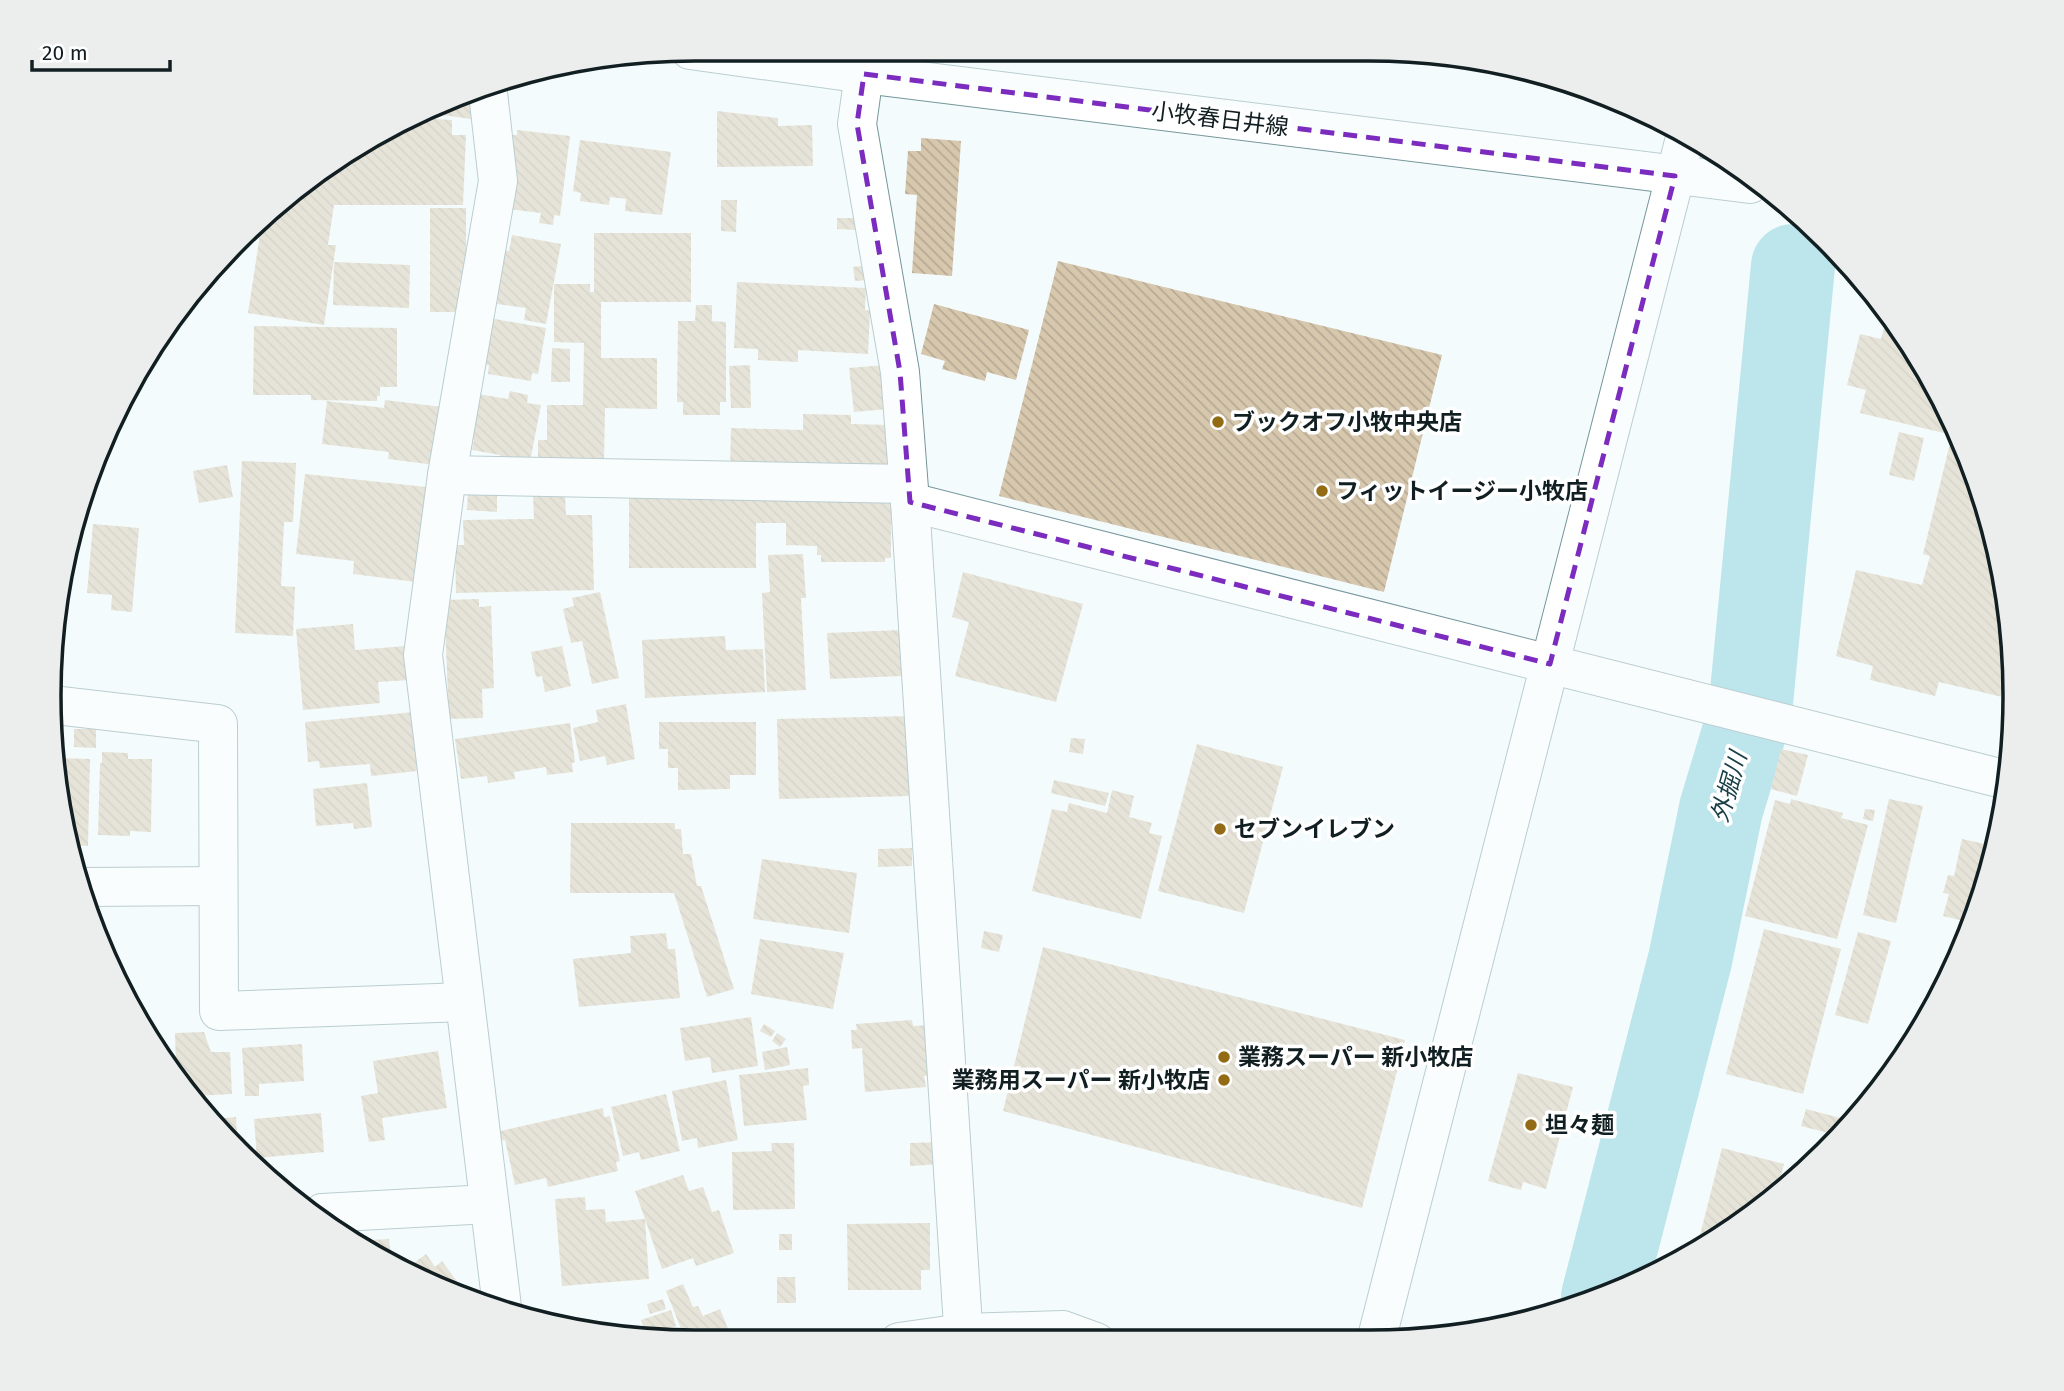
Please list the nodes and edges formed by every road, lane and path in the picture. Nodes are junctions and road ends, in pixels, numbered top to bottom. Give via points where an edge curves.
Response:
1 (866, 62) edge
2 (488, 96) edge
3 (1683, 145) edge
4 (1675, 176) junction
5 (1743, 183) edge
6 (447, 475) junction
7 (909, 493) junction
8 (1550, 664) junction
9 (61, 706) edge
10 (1997, 777) edge
11 (218, 886) junction
12 (91, 887) edge
13 (464, 1002) junction
14 (489, 1204) junction
15 (328, 1213) edge
16 (501, 1299) edge
17 (1379, 1329) edge
18 (964, 1330) edge

1 - 4 street, 小牧春日井線
1 - 7 street via 857,124 900,372
2 - 6 street via 498,181
3 - 4 street
4 - 5 street, 小牧春日井線
4 - 8 street
6 - 7 street
6 - 13 street via 423,655
7 - 8 street
7 - 18 street
8 - 10 street
8 - 17 street
9 - 11 street via 218,724
11 - 12 street
11 - 13 street via 219,1011
13 - 14 street
14 - 15 street
14 - 16 street

